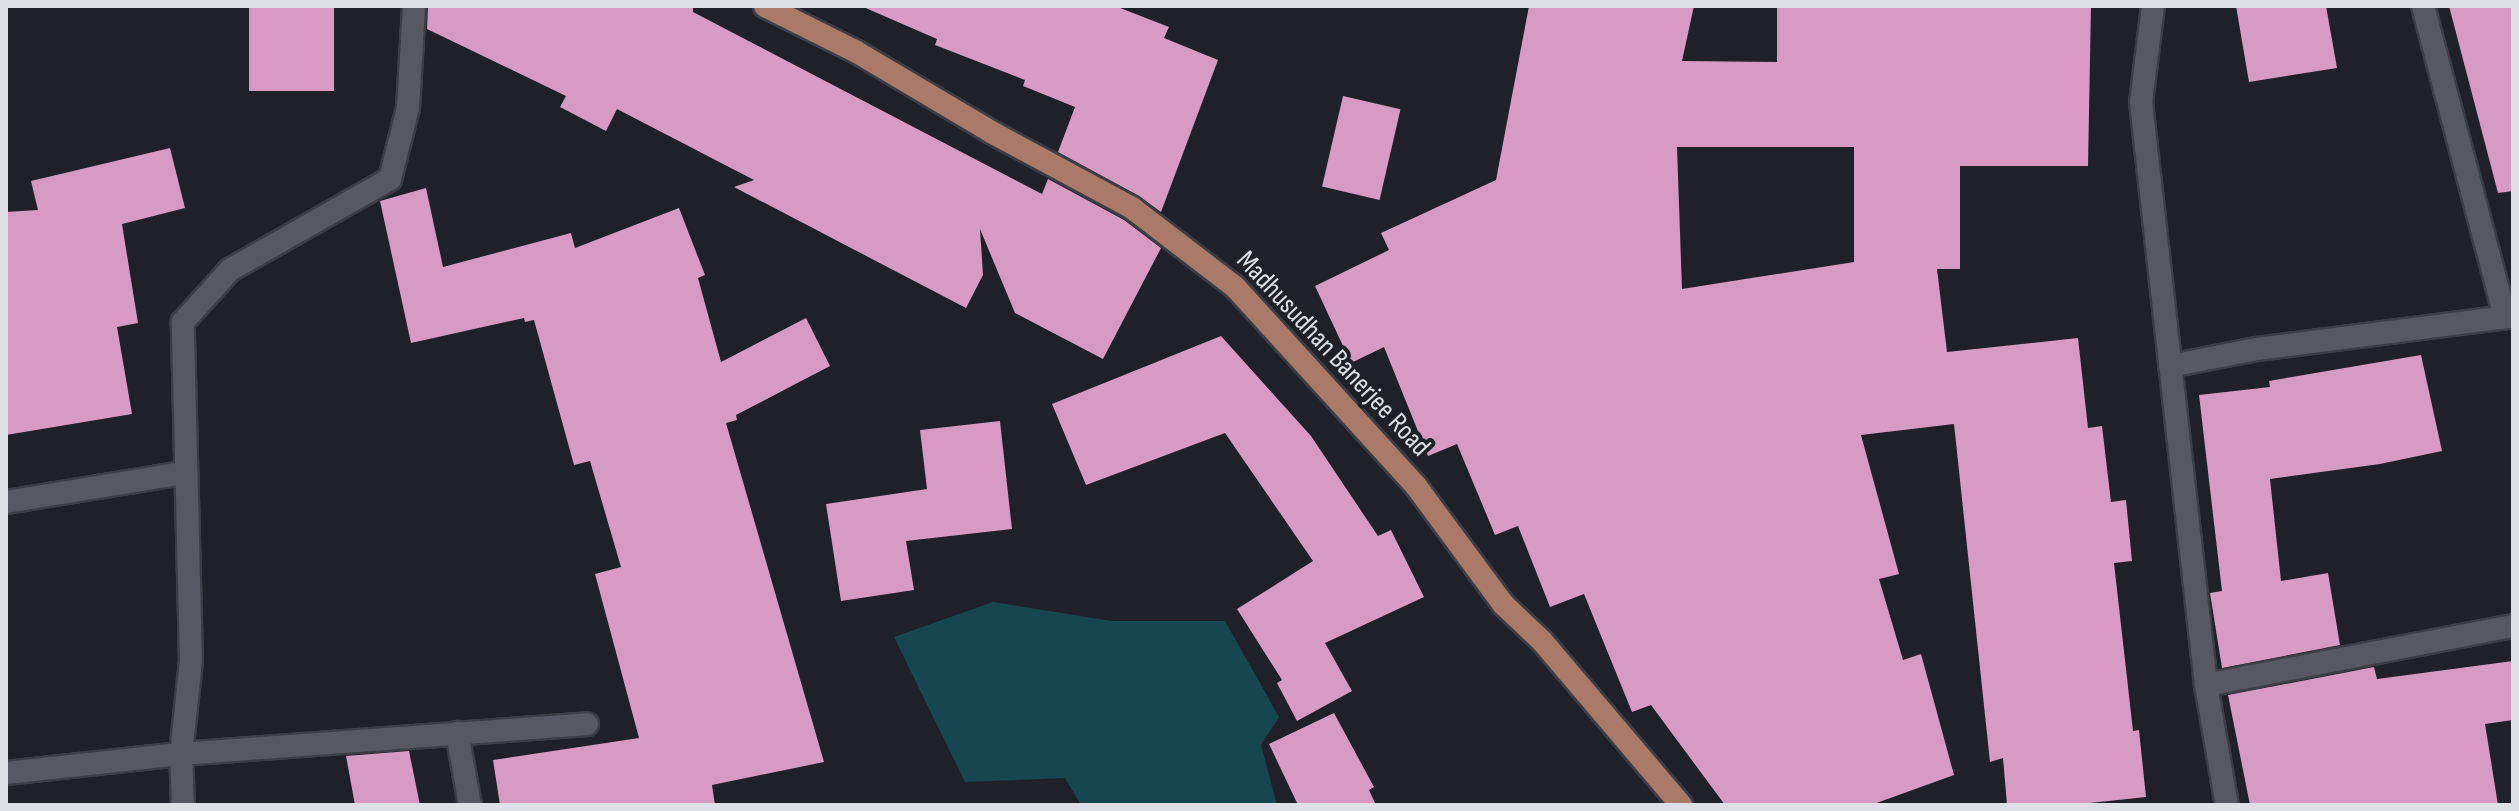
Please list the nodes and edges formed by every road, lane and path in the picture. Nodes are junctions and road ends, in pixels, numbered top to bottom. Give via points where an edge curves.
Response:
1 (414, 6) edge
2 (765, 6) edge
3 (2153, 6) edge
4 (2423, 6) edge
5 (2509, 316) edge
6 (2170, 366) junction
7 (184, 473) junction
8 (6, 502) edge
9 (2513, 626) edge
10 (2206, 685) junction
11 (587, 724) dead end
12 (457, 733) junction
13 (181, 754) junction
14 (6, 773) edge
15 (183, 805) edge
16 (470, 805) edge
17 (1681, 805) edge
18 (2227, 805) edge

1 - 7 street via 408,108 390,179 230,270 183,322
2 - 17 main road, Madhusudhan Banerjee Road via 1132,208 1235,287 1416,486 1503,604 1542,641
3 - 6 street via 2141,102
4 - 5 street
5 - 6 street via 2257,349
6 - 10 street
7 - 8 street
7 - 13 street via 191,661
9 - 10 street
10 - 18 street
11 - 12 street
12 - 13 street
12 - 16 street
13 - 14 street
13 - 15 street

